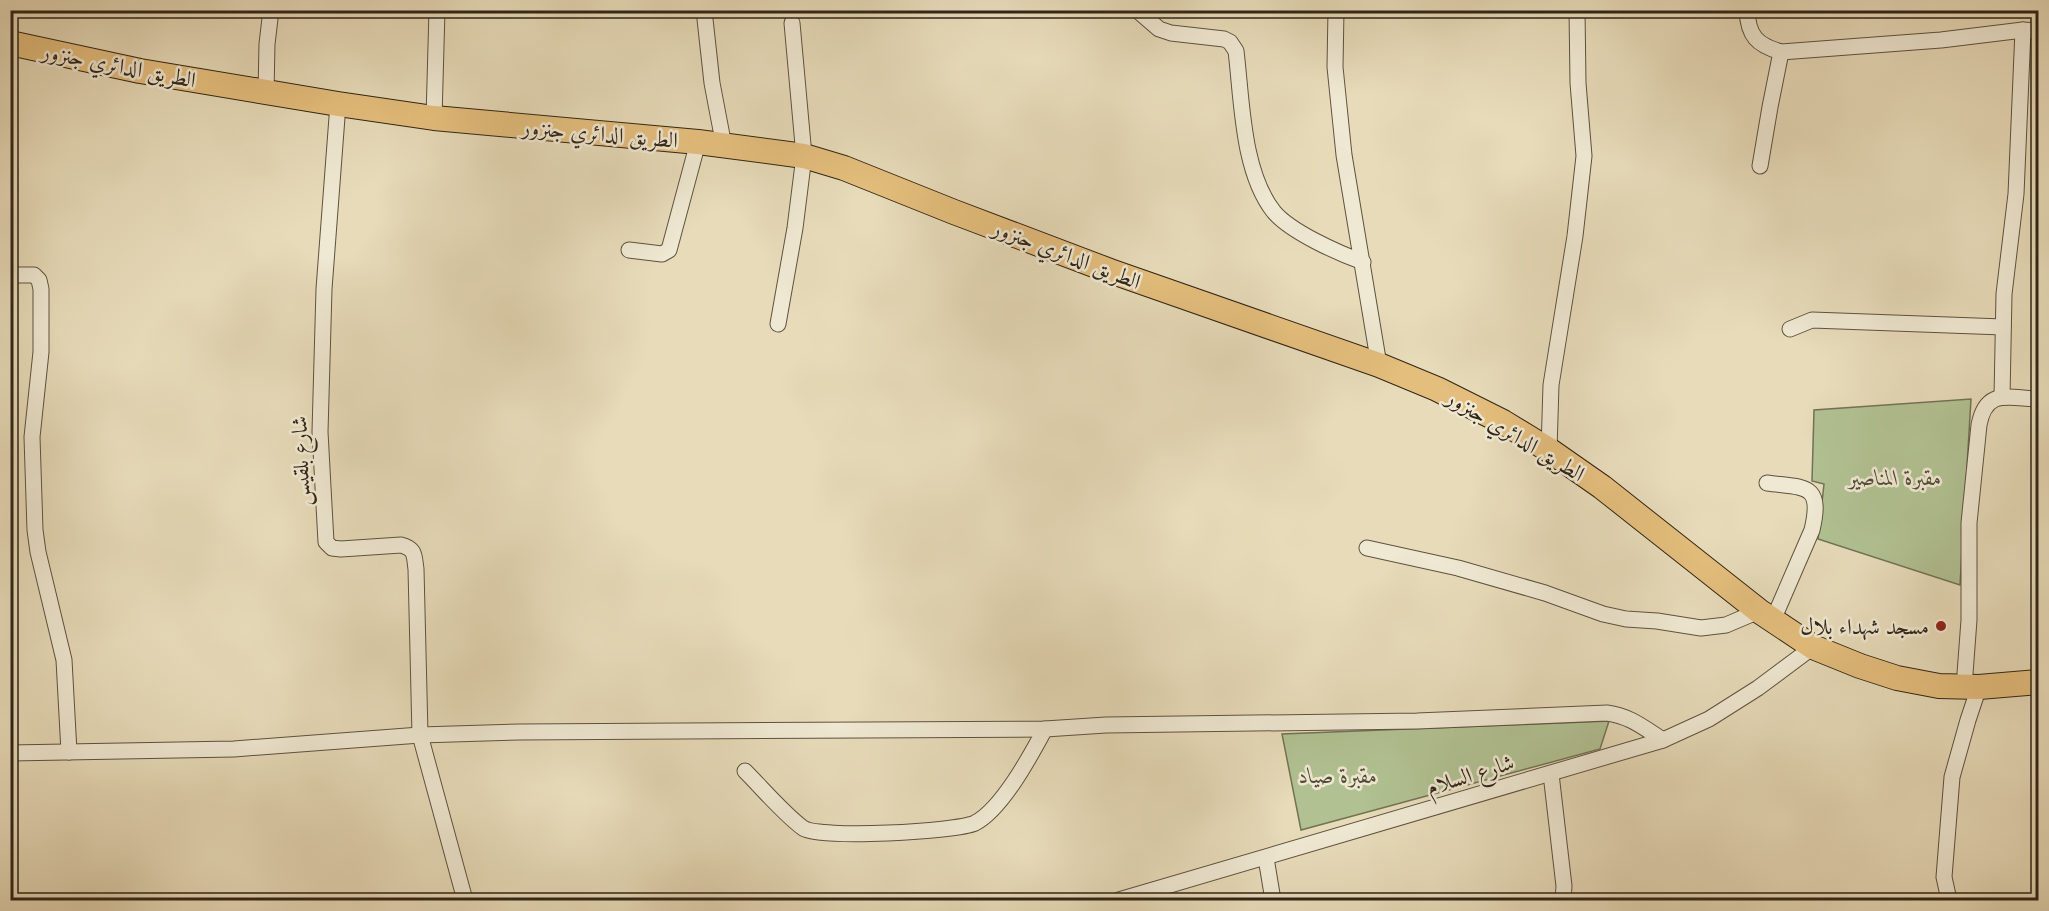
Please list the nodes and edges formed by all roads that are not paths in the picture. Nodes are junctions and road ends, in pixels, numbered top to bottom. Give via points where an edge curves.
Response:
1 (271, 10) edge
2 (437, 10) edge
3 (704, 10) edge
4 (1137, 10) edge
5 (1336, 10) edge
6 (1576, 10) edge
7 (1747, 10) edge
8 (792, 23) dead end
9 (2031, 30) edge
10 (10, 43) edge
11 (1781, 52) junction
12 (266, 92) junction
13 (338, 104) junction
14 (434, 118) junction
15 (698, 142) junction
16 (724, 146) junction
17 (804, 156) junction
18 (1760, 166) dead end
19 (628, 250) dead end
20 (1363, 262) junction
21 (10, 275) edge
22 (778, 324) dead end
23 (2003, 327) junction
24 (1790, 328) dead end
25 (1378, 365) junction
26 (2002, 397) junction
27 (2038, 399) edge
28 (1549, 450) junction
29 (1767, 483) dead end
30 (1367, 548) dead end
31 (1766, 616) junction
32 (1812, 647) junction
33 (2038, 682) edge
34 (1971, 687) junction
35 (1045, 729) junction
36 (420, 735) junction
37 (1663, 740) junction
38 (69, 752) junction
39 (10, 753) edge
40 (745, 771) dead end
41 (1551, 774) junction
42 (1266, 858) junction
43 (465, 900) edge
44 (1119, 900) edge
45 (1273, 900) edge
46 (1563, 900) edge
47 (1949, 900) edge

1 - 12 street
2 - 14 street
3 - 16 street
4 - 20 street via 1159,29 1230,42 1236,51 1243,121 1256,180 1266,200 1294,228
5 - 20 street via 1335,68 1340,119
6 - 28 street via 1584,156 1551,385
7 - 11 street via 1756,40
8 - 17 street
9 - 11 street
9 - 23 street
10 - 12 main road, الطريق الدائري جنزور via 140,71
11 - 18 street
12 - 13 main road, الطريق الدائري جنزور
13 - 14 main road, الطريق الدائري جنزور
13 - 36 street, شارع بلقيس via 324,288 320,420 326,542 341,549 402,545 413,552
14 - 15 main road, الطريق الدائري جنزور
15 - 16 main road, الطريق الدائري جنزور
15 - 19 street via 669,250 662,254
16 - 17 main road, الطريق الدائري جنزور
17 - 22 street
17 - 25 main road, الطريق الدائري جنزور via 1177,296
20 - 25 street
21 - 38 street via 34,275 41,289 32,437 35,530 64,660
23 - 24 street via 1812,320
23 - 26 street
25 - 28 main road, الطريق الدائري جنزور via 1437,389
26 - 27 street
26 - 34 street via 1985,405 1979,425 1970,523
28 - 31 main road, الطريق الدائري جنزور via 1638,514
29 - 31 street via 1804,488 1810,491 1815,504 1812,530
30 - 31 street via 1458,568 1626,619 1701,628
31 - 32 main road, الطريق الدائري جنزور
32 - 34 main road, الطريق الدائري جنزور via 1897,678
32 - 37 street, شارع السلام via 1709,719
33 - 34 main road, الطريق الدائري جنزور
34 - 47 street via 1968,720 1952,777 1944,877
35 - 36 street
35 - 37 street via 1607,713 1636,721
35 - 40 street via 1023,768 992,809 975,823 954,828 849,835 805,830
36 - 38 street via 234,749
36 - 43 street
37 - 41 street, شارع السلام
38 - 39 street
41 - 42 street, شارع السلام
41 - 46 street
42 - 44 street, شارع السلام
42 - 45 street

